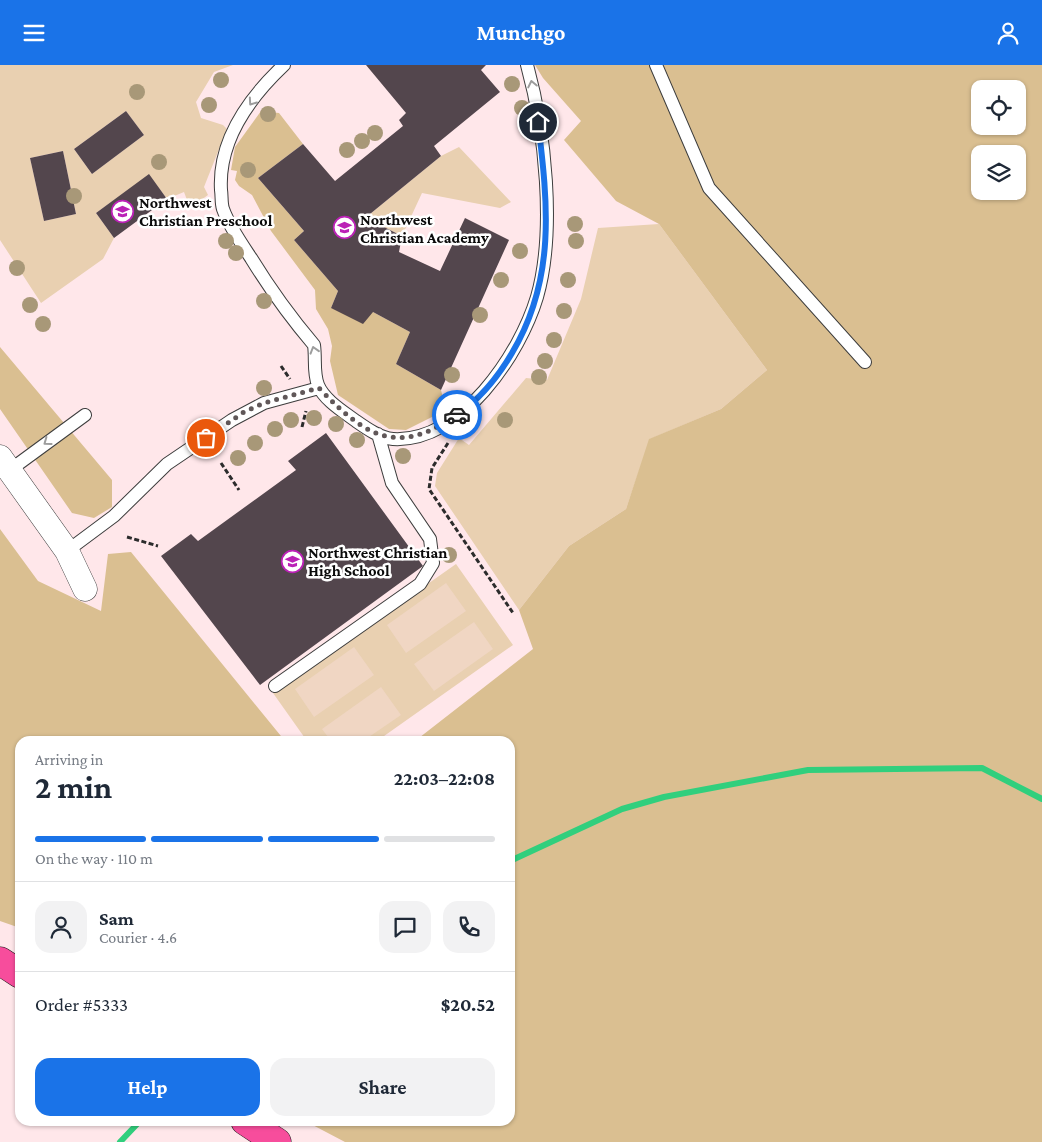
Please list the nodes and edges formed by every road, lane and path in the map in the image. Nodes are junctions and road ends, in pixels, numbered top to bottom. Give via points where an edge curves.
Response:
1 (284, 65) edge
2 (527, 65) edge
3 (656, 65) edge
4 (865, 362) dead end
5 (281, 366) dead end
6 (290, 379) dead end
7 (319, 388) junction
8 (306, 411) dead end
9 (85, 415) dead end
10 (302, 427) dead end
11 (378, 434) junction
12 (448, 442) dead end
13 (5, 463) edge
14 (221, 463) dead end
15 (239, 491) dead end
16 (128, 537) dead end
17 (158, 546) dead end
18 (67, 551) junction
19 (85, 589) dead end
20 (513, 613) dead end
21 (275, 686) dead end
22 (0, 961) edge
23 (15, 971) edge
24 (253, 1126) edge
25 (277, 1142) edge

1 - 7 lane via 261,89 230,136 220,173 222,207 259,271 314,345 317,359 314,373
11 -> 2 lane via 392,439 412,437 447,422 469,407 504,366 528,320 543,275 547,233 545,174
3 - 4 lane via 710,188
5 - 6 path
7 - 11 lane via 339,409
7 - 18 lane via 264,403 232,420 167,464 114,516
8 - 10 path
9 -> 13 lane
11 - 21 lane via 392,483 430,539 433,563 420,584
12 - 20 path via 432,468 429,489
13 - 18 street
14 - 15 path
16 - 17 path
18 - 19 street
22 - 23 highway
24 - 25 highway

